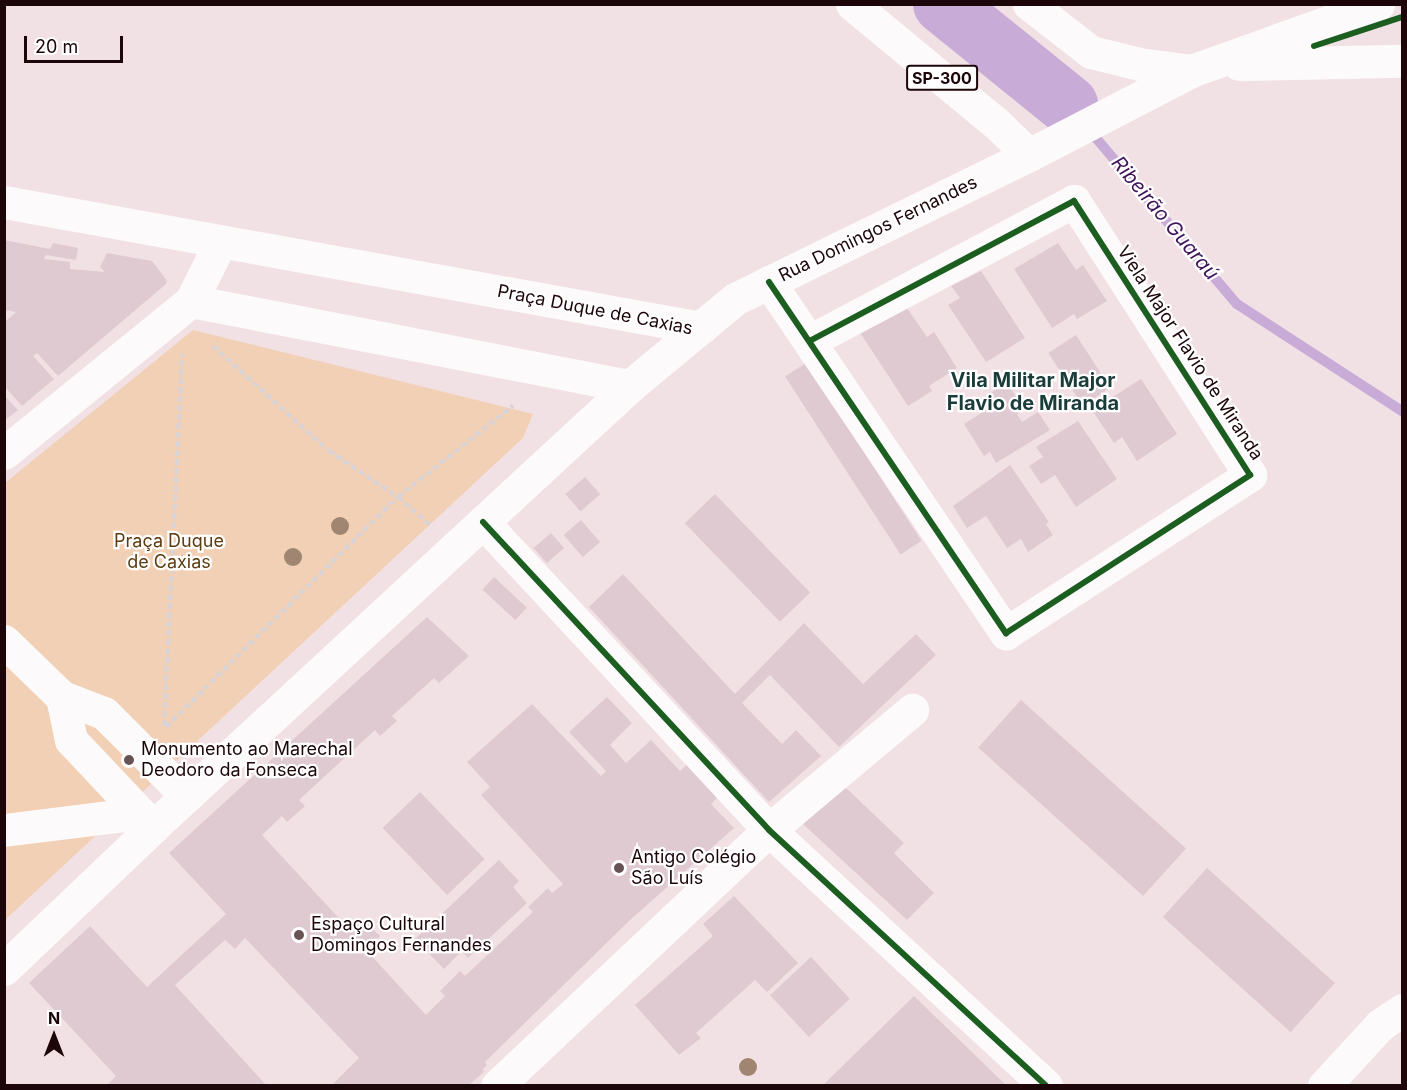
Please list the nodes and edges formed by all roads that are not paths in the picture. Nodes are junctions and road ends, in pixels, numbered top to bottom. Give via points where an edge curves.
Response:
1 (852, 4) edge
2 (1029, 4) edge
3 (1378, 4) edge
4 (1331, 13) edge
5 (1091, 52) junction
6 (1402, 61) edge
7 (1200, 68) junction
8 (1110, 113) junction
9 (1029, 155) junction
10 (4, 202) edge
11 (221, 241) junction
12 (769, 282) junction
13 (183, 308) junction
14 (701, 327) junction
15 (810, 341) junction
16 (630, 386) junction
17 (4, 453) edge
18 (483, 522) junction
19 (4, 641) edge
20 (62, 698) junction
21 (912, 710) dead end
22 (187, 796) junction
23 (146, 820) junction
24 (4, 830) edge
25 (769, 830) junction
26 (4, 969) edge
27 (1402, 1010) edge
28 (497, 1086) edge
29 (1046, 1086) edge
30 (1324, 1086) edge

1 - 9 street, SP-300
2 - 5 street
3 - 4 street, Rua Domingos Fernandes
4 - 7 street, Rua Domingos Fernandes
5 - 7 street via 1162,69
5 - 8 street via 1112,74 1117,99
6 - 7 street via 1327,60
7 - 8 street, Rua Domingos Fernandes
8 - 9 street, Rua Domingos Fernandes
9 - 12 street, Rua Domingos Fernandes
10 - 11 street, Praça Duque de Caxias
11 - 13 street
11 - 14 street, Praça Duque de Caxias
12 - 14 street, Rua Domingos Fernandes via 735,299
12 - 15 street, Viela Major Flavio de Miranda
13 - 16 street
13 - 17 street
14 - 16 street, Praça Duque de Caxias
15 - 15 street, Viela Major Flavio de Miranda via 1006,633 1250,474 1074,201
16 - 18 street, Praça Duque de Caxias
18 - 22 street, Praça Duque de Caxias
18 - 25 street
19 - 20 street
20 - 22 street via 104,713
20 - 23 street via 71,740
21 - 25 street
22 - 23 street, Praça Duque de Caxias
23 - 24 street
23 - 26 street, Praça Duque de Caxias
25 - 28 street
25 - 29 street
27 - 30 street via 1380,1025

